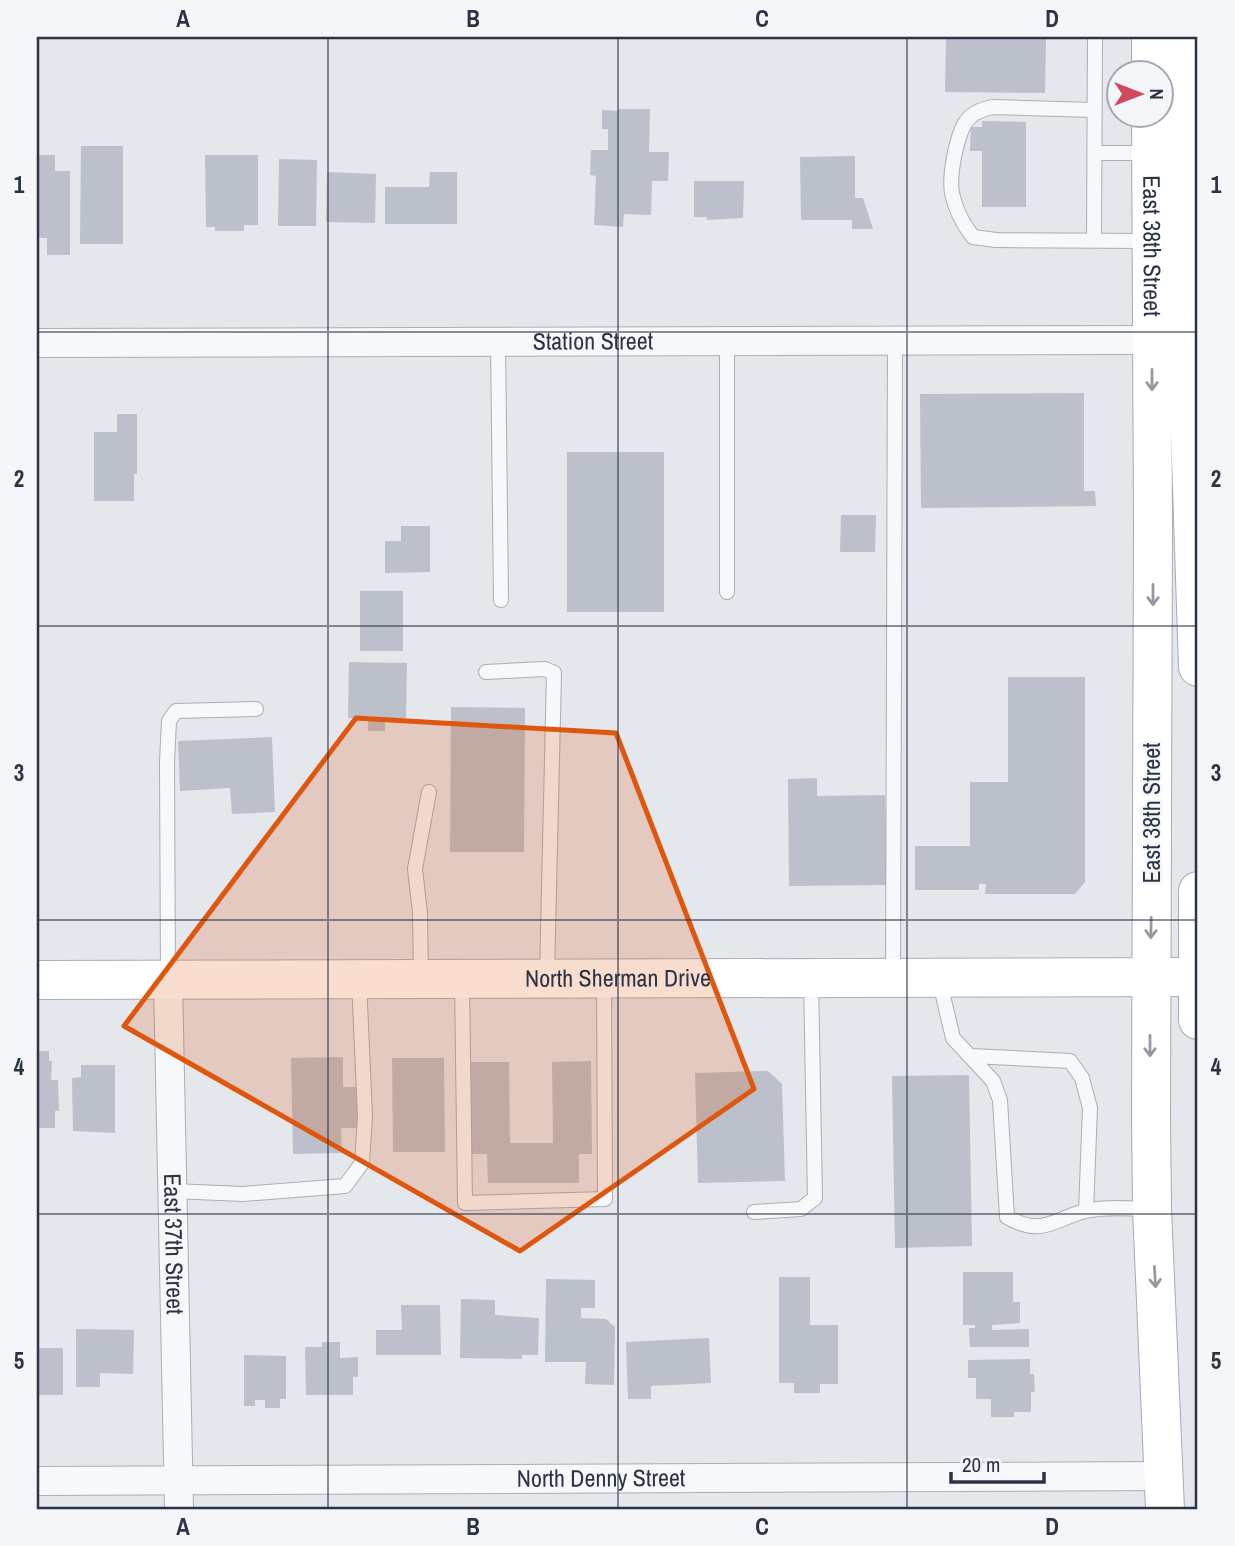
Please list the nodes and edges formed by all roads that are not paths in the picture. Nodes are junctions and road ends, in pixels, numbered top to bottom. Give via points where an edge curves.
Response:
1 (1095, 37) edge
2 (1151, 37) edge
3 (1187, 37) edge
4 (1151, 60) edge
5 (1094, 110) junction
6 (1172, 142) edge
7 (1095, 153) junction
8 (1094, 240) junction
9 (1150, 241) junction
10 (1179, 339) edge
11 (727, 340) junction
12 (895, 340) junction
13 (498, 341) junction
14 (37, 343) edge
15 (1197, 546) edge
16 (727, 592) dead end
17 (501, 600) dead end
18 (1198, 667) edge
19 (486, 672) dead end
20 (256, 709) dead end
21 (429, 792) dead end
22 (1198, 891) edge
23 (547, 977) junction
24 (604, 977) junction
25 (893, 977) junction
26 (939, 977) junction
27 (1150, 977) junction
28 (1197, 977) edge
29 (462, 978) junction
30 (810, 978) junction
31 (359, 979) junction
32 (421, 979) junction
33 (37, 980) edge
34 (168, 980) junction
35 (1198, 1020) edge
36 (972, 1056) junction
37 (173, 1191) junction
38 (1152, 1209) junction
39 (1086, 1211) junction
40 (754, 1212) dead end
41 (179, 1480) junction
42 (37, 1481) edge
43 (1165, 1492) edge
44 (179, 1509) edge

1 - 5 lane
2 - 4 main road
3 - 6 main road, East 38th Street
5 - 7 lane
5 - 8 lane via 979,110 966,122 953,163 952,192 963,225 973,237
6 - 7 lane
6 - 9 main road, East 38th Street
6 - 10 main road, East 38th Street
7 - 8 lane
8 - 9 lane
9 - 10 main road, East 38th Street
10 - 12 street, Station Street
10 - 15 main road, East 38th Street
10 -> 27 main road, East 38th Street via 1153,527
11 - 12 street, Station Street
11 - 13 street, Station Street
11 - 16 lane
12 - 25 lane
13 - 14 street, Station Street
13 - 17 lane
15 - 18 main road, East 38th Street
19 - 23 lane via 545,669 554,673
20 - 34 lane via 176,711 169,721
21 - 32 lane via 415,869
22 - 28 main road, East 38th Street
23 - 24 main road, North Sherman Drive
23 - 29 main road, North Sherman Drive
24 - 29 lane via 605,1199 465,1203
24 - 30 main road, North Sherman Drive
25 - 26 main road, North Sherman Drive
25 - 30 main road, North Sherman Drive
26 - 27 main road, North Sherman Drive
26 - 36 lane via 953,1038
27 - 28 main road, North Sherman Drive
27 -> 38 main road, East 38th Street
28 - 35 main road, East 38th Street
29 - 32 main road, North Sherman Drive
30 - 40 lane via 815,1198 801,1209
31 - 32 main road, North Sherman Drive
31 - 34 main road, North Sherman Drive
31 - 37 lane via 365,1116 362,1163 345,1186 243,1194
33 - 34 main road, North Sherman Drive
34 - 37 street, East 37th Street
36 - 39 lane via 1070,1062 1082,1078 1090,1108
36 - 39 lane via 993,1081 1000,1100 1007,1217 1022,1225 1051,1226
37 - 41 street, East 37th Street
38 - 39 lane
38 -> 43 main road, East 38th Street
41 - 42 street, North Denny Street
41 - 43 street, North Denny Street
41 - 44 street, East 37th Street

